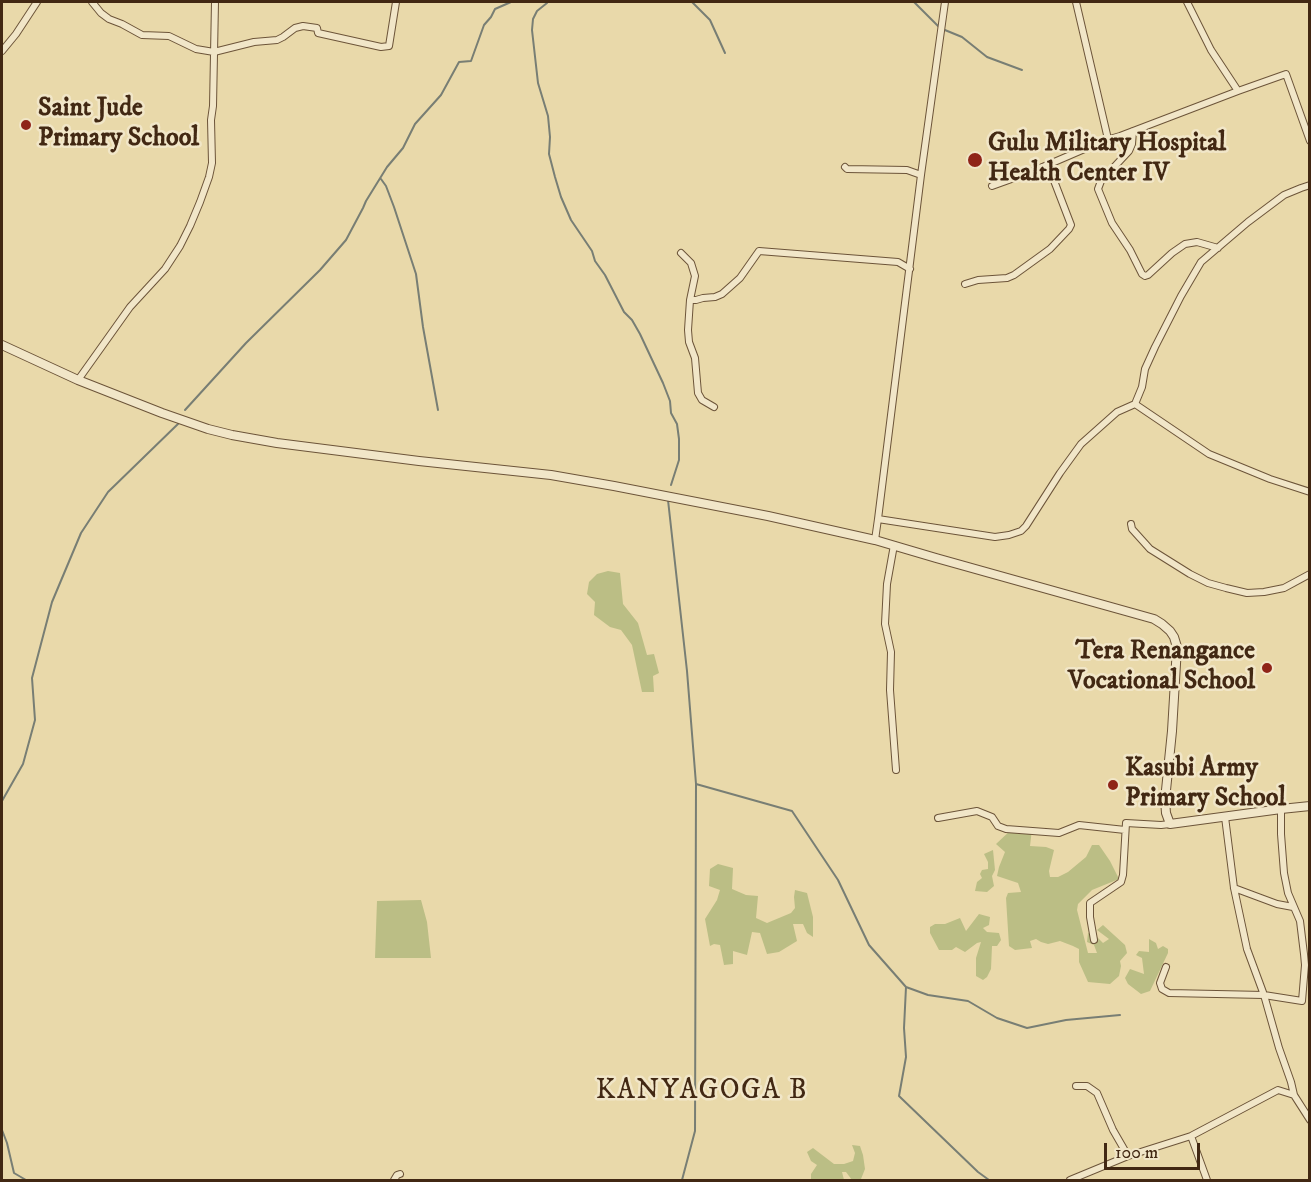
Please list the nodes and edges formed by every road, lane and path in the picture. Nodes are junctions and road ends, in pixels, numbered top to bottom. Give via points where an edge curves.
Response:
1 (37, 2) edge
2 (92, 2) edge
3 (215, 2) edge
4 (396, 2) edge
5 (945, 2) edge
6 (1076, 2) edge
7 (1187, 2) edge
8 (2, 51) edge
9 (214, 52) junction
10 (1238, 91) junction
11 (1133, 130) junction
12 (1108, 139) junction
13 (1310, 141) edge
14 (1048, 165) junction
15 (845, 167) dead end
16 (921, 175) junction
17 (1310, 185) edge
18 (992, 186) dead end
19 (1218, 248) junction
20 (681, 253) dead end
21 (910, 269) junction
22 (965, 284) dead end
23 (690, 300) junction
24 (2, 345) edge
25 (78, 380) junction
26 (1135, 404) junction
27 (714, 407) dead end
28 (1310, 492) edge
29 (878, 519) junction
30 (1131, 524) dead end
31 (875, 540) junction
32 (894, 545) junction
33 (1310, 574) edge
34 (896, 770) dead end
35 (1310, 806) edge
36 (1281, 809) junction
37 (1225, 817) junction
38 (938, 818) dead end
39 (1170, 824) junction
40 (1125, 830) junction
41 (1234, 888) junction
42 (1293, 907) junction
43 (1094, 940) dead end
44 (1166, 968) dead end
45 (1264, 995) junction
46 (1291, 1082) junction
47 (1076, 1086) dead end
48 (1278, 1090) junction
49 (1294, 1095) junction
50 (1310, 1120) edge
51 (1191, 1136) junction
52 (1128, 1156) junction
53 (400, 1174) dead end
54 (1086, 1178) edge
55 (394, 1180) edge
56 (1070, 1180) edge
57 (1207, 1180) edge

1 - 8 street
2 - 9 street via 109,19 142,35 169,36 196,49
3 - 9 street
4 - 9 street via 388,46 318,33 317,28 303,26 277,40
5 - 16 street
6 - 12 street
7 - 10 street via 1211,50
9 - 25 street via 212,163 190,226 165,269 130,307
10 - 11 street
10 - 13 street via 1286,74
11 - 12 street
11 - 19 street via 1129,151 1098,189 1112,223 1142,274 1148,275 1185,244 1197,242
12 - 14 street
14 - 18 street
14 - 22 street via 1071,225 1069,229 1050,249 1014,275
15 - 16 street via 907,170
16 - 21 street
17 - 19 street via 1284,195
19 - 26 street via 1201,262 1180,297 1145,369
20 - 23 street via 691,263 694,276
21 - 23 street via 898,262 759,251 722,294
21 - 29 street
23 - 27 street via 688,334 698,393
24 - 25 street
25 - 31 street via 232,435 551,475 776,517
26 - 28 street via 1209,454
26 - 29 street via 1117,412 1082,444 1026,526 1017,533 995,537
29 - 31 street
30 - 33 street via 1149,549 1208,583 1247,593 1264,592 1284,588
31 - 32 street
32 - 34 street via 885,624 891,652
32 - 39 street via 1154,619 1170,631 1177,647 1165,800
35 - 36 street
36 - 37 street
36 - 42 street via 1284,873
37 - 39 street
37 - 41 street
38 - 40 street via 977,811 1006,829 1059,833 1079,825
39 - 40 street via 1126,823
40 - 43 street via 1121,882 1090,903
41 - 42 street
41 - 45 street via 1247,949
42 - 45 street via 1300,921 1304,954 1302,1001
44 - 45 street via 1160,983 1169,993
45 - 46 street
46 - 48 street
46 - 49 street
47 - 52 street via 1087,1086 1097,1093
48 - 49 street
48 - 51 street
49 - 50 street
51 - 52 street
51 - 57 street
52 - 54 street
53 - 55 street
54 - 56 street

